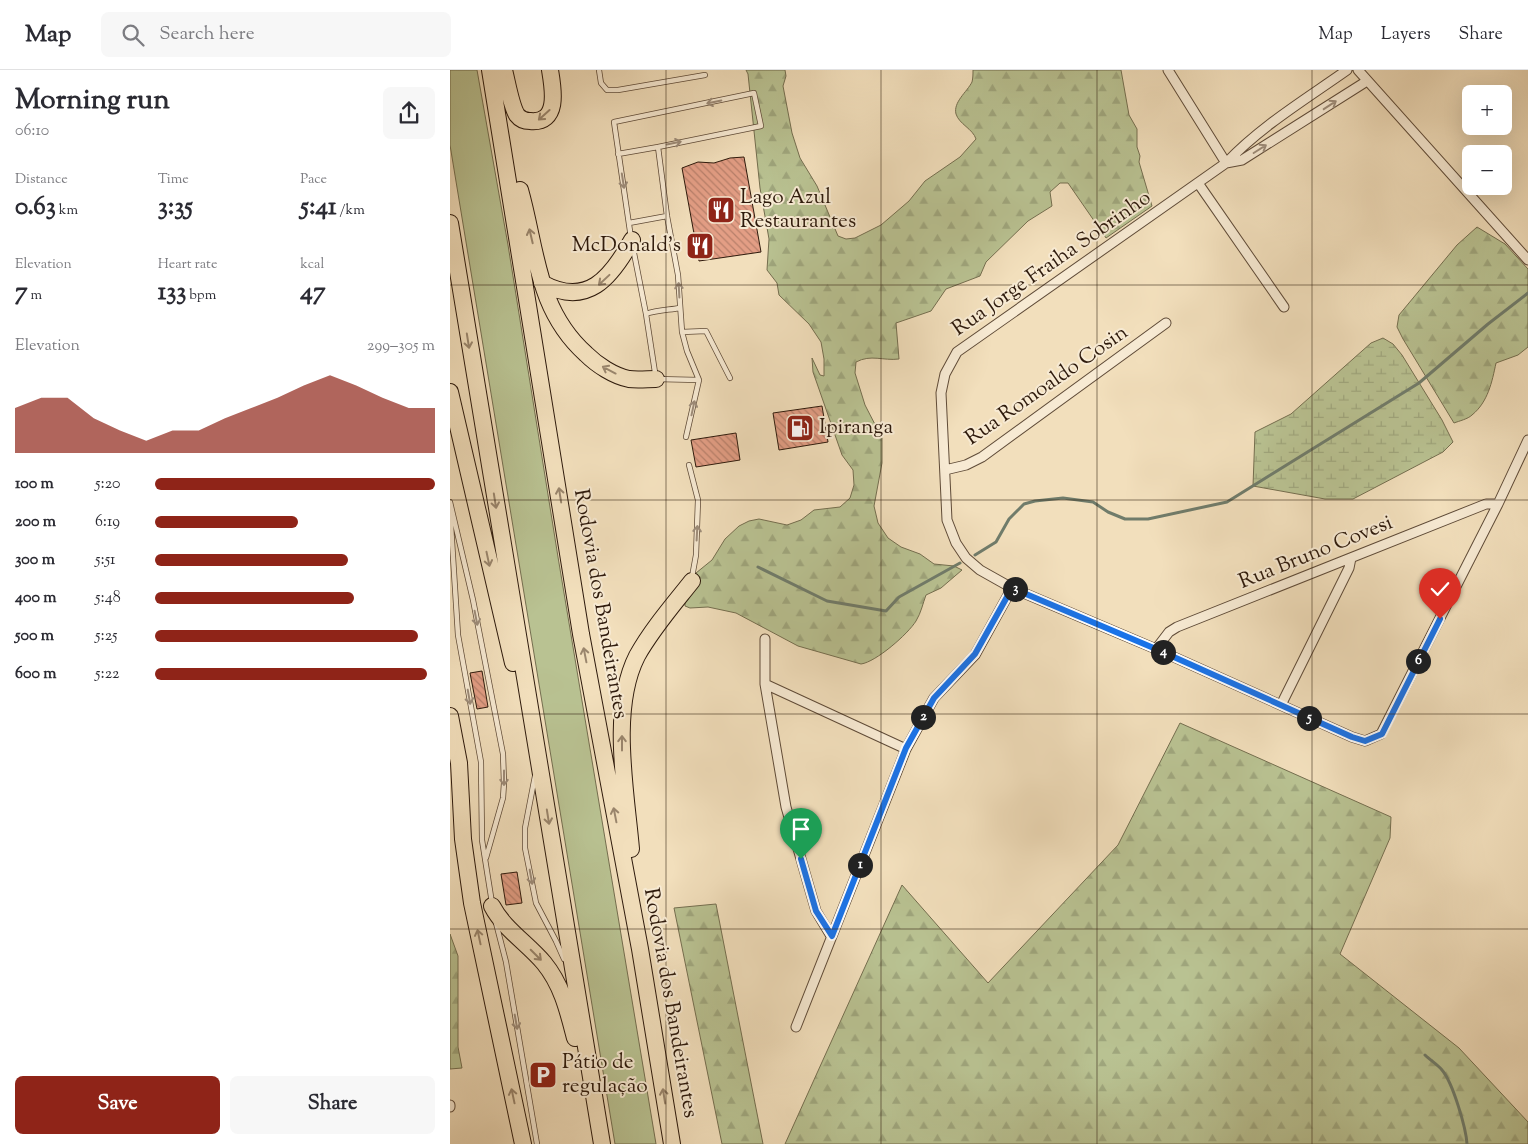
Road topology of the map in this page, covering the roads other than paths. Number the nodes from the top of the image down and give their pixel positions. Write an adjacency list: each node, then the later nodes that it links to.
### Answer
1 (490, 70): 11 (highway, Rodovia dos Bandeirantes)
2 (504, 70): 3 (highway, one-way to 2)
3 (550, 70)
4 (599, 70): 8 (lane)
5 (1168, 70): 13 (street)
6 (1347, 70): 13 (street)
7 (1358, 70): 9 (street)
8 (705, 75)
9 (1367, 81): 13 (street, one-way to 9); 19 (street)
10 (658, 147): 12 (lane); 12 (lane, one-way to 12); 15 (lane)
11 (503, 151): 20 (highway, one-way to 11); 50 (highway, Rodovia dos Bandeirantes, one-way to 11)
12 (618, 154): 17 (lane, one-way to 17)
13 (1226, 163): 14 (street, Rua Jorge Fraiha Sobrinho)
14 (1198, 183): 21 (street); 33 (street, Rua Jorge Fraiha Sobrinho)
15 (667, 216): 17 (lane); 22 (lane, one-way to 15)
16 (450, 223): 46 (highway, one-way to 46)
17 (629, 223): 18 (lane)
18 (632, 240): 20 (highway, one-way to 20); 23 (lane)
19 (1528, 260)
20 (542, 283): 27 (highway, one-way to 20)
21 (1284, 307)
22 (680, 308): 23 (lane); 25 (lane)
23 (646, 314): 27 (lane)
24 (1166, 323): 33 (street, Rua Romoaldo Cosin)
25 (682, 332): 26 (lane); 28 (lane)
26 (730, 378)
27 (656, 379): 28 (lane)
28 (700, 380): 30 (lane, one-way to 28)
29 (450, 392): 46 (highway, one-way to 46)
30 (686, 437)
31 (1528, 440): 35 (street, Rua Jorge Fraiha Sobrinho)
32 (689, 464): 38 (lane, one-way to 32)
33 (945, 470): 39 (street, Rua Jorge Fraiha Sobrinho)
34 (450, 502): 47 (lane, one-way to 47)
35 (1498, 504): 37 (street, Rua Bruno Covesi); 43 (street, Rua Jorge Fraiha Sobrinho)
36 (450, 510): 47 (lane, one-way to 47)
37 (1351, 558): 41 (street, Rua Bruno Covesi); 43 (street)
38 (692, 581): 50 (highway, one-way to 38)
39 (1012, 588): 41 (street, Rua Jorge Fraiha Sobrinho); 45 (street)
40 (765, 640): 42 (street)
41 (1156, 649): 43 (street, Rua Jorge Fraiha Sobrinho)
42 (765, 684): 45 (street); 49 (street)
43 (1281, 705)
44 (450, 716): 54 (highway, one-way to 44)
45 (906, 748): 49 (street)
46 (538, 760): 51 (highway, one-way to 51); 51 (lane, one-way to 51)
47 (485, 864): 48 (lane)
48 (492, 906): 53 (highway, one-way to 53); 55 (lane, one-way to 55)
49 (832, 936): 52 (street)
50 (640, 949): 56 (highway, Rodovia dos Bandeirantes, one-way to 50)
51 (582, 1021): 53 (highway)
52 (796, 1027)
53 (602, 1143)
54 (523, 1144)
55 (537, 1144)
56 (672, 1144)

